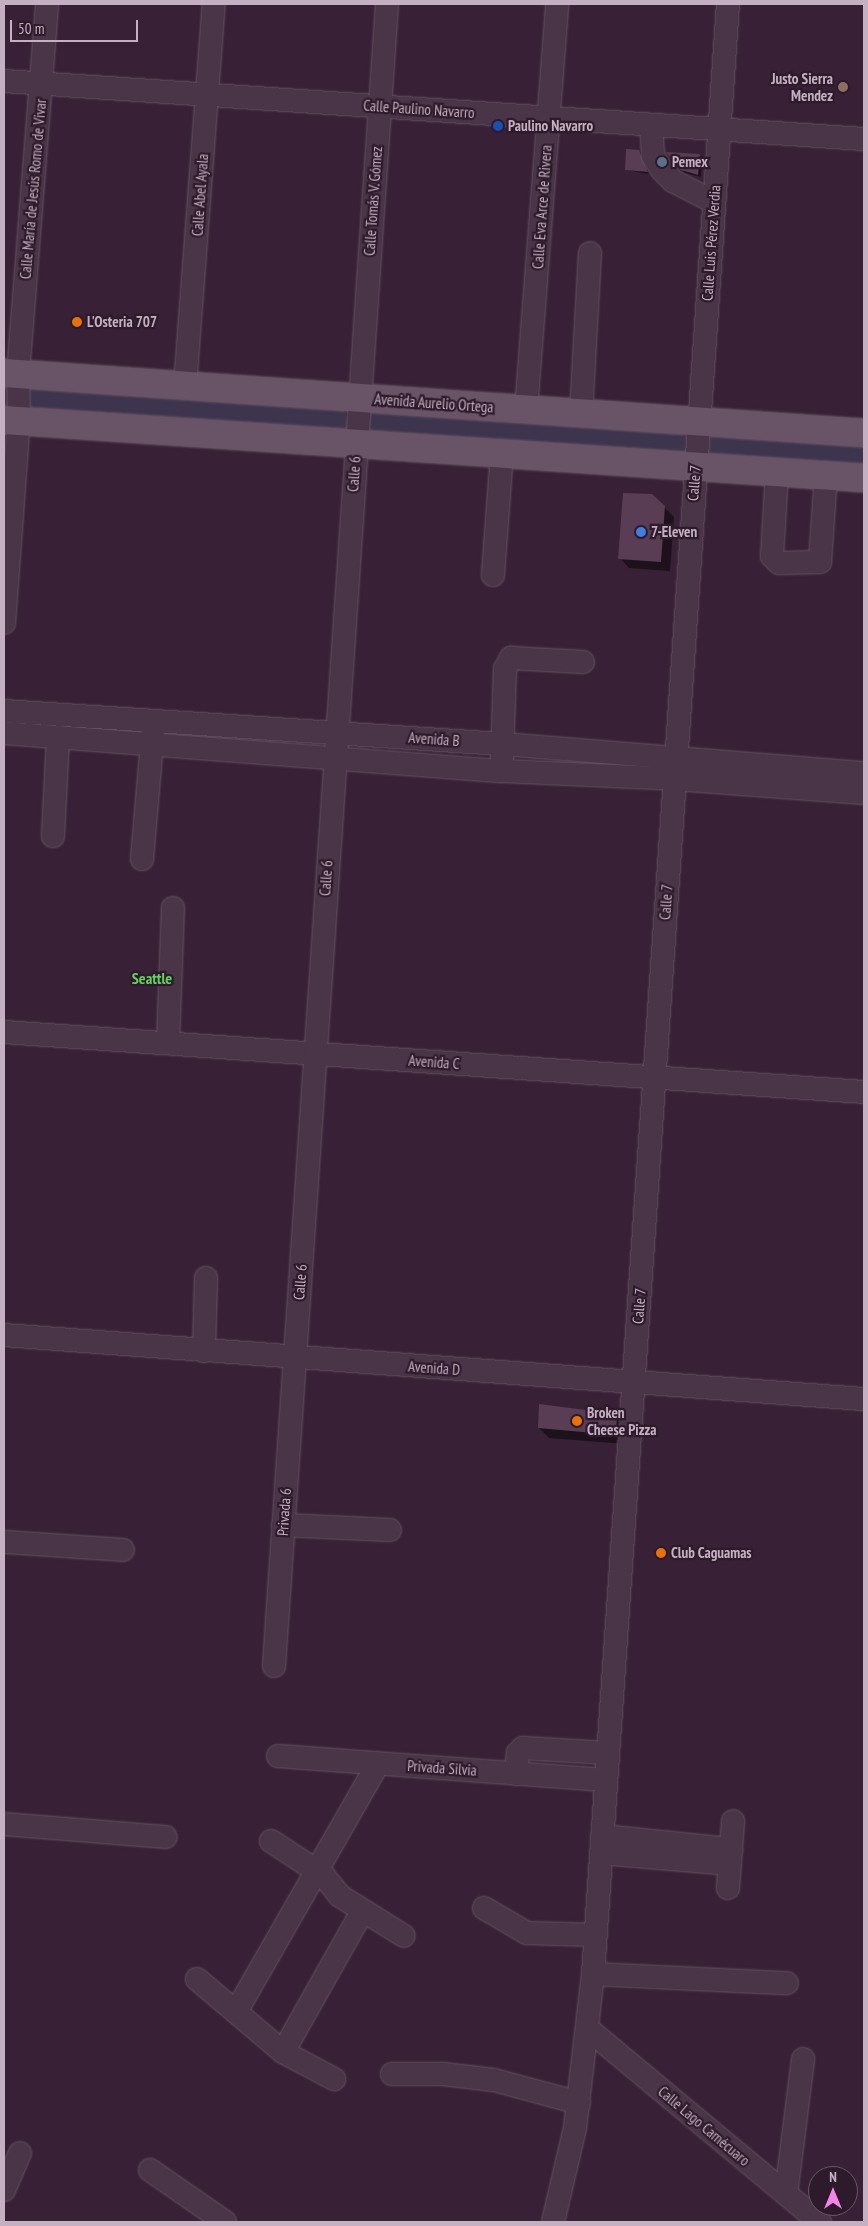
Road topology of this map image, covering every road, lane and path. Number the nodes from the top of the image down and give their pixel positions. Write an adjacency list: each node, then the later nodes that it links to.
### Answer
1 (47, 4): 7 (street, Calle María de Jesús Romo de Vivar)
2 (214, 4): 8 (street, Calle Abel Ayala)
3 (387, 4): 9 (street, Calle Tomás V. Gómez)
4 (557, 4): 10 (street, Calle Eva Arce de Rivera)
5 (728, 4): 12 (street, Calle Luis Pérez Verdia)
6 (4, 81): 7 (street, Calle Paulino Navarro)
7 (41, 84): 8 (street, Calle Paulino Navarro); 16 (street, Calle María de Jesús Romo de Vivar)
8 (208, 95): 9 (street, Calle Paulino Navarro); 17 (street, Calle Abel Ayala)
9 (380, 107): 10 (street, Calle Paulino Navarro); 18 (street, Calle Tomás V. Gómez)
10 (548, 118): 11 (street, Calle Paulino Navarro); 19 (street, Calle Eva Arce de Rivera)
11 (651, 125): 12 (street, Calle Paulino Navarro); 14 (street)
12 (719, 130): 13 (street, Calle Paulino Navarro); 14 (street, Calle Luis Pérez Verdia)
13 (864, 139)
14 (714, 202): 22 (street, Calle Luis Pérez Verdia)
15 (590, 253): 20 (street)
16 (11, 374): 17 (main road, Avenida Aurelio Ortega); 21 (street, Calle María de Jesús Romo de Vivar)
17 (185, 386): 18 (main road, Avenida Aurelio Ortega)
18 (359, 398): 19 (main road, Avenida Aurelio Ortega); 24 (street, Calle 6)
19 (526, 410): 20 (main road, Avenida Aurelio Ortega)
20 (581, 414): 22 (main road, Avenida Aurelio Ortega)
21 (11, 420): 24 (main road); 31 (street, Calle María de Jesús Romo de Vivar)
22 (698, 422): 23 (main road, Avenida Aurelio Ortega); 26 (street, Calle 7)
23 (864, 433)
24 (356, 443): 25 (main road); 36 (street, Calle 6)
25 (502, 453): 26 (main road); 30 (street)
26 (695, 467): 27 (main road); 41 (street, Calle 7)
27 (777, 472): 28 (main road); 28 (street)
28 (826, 475): 29 (main road)
29 (864, 478)
30 (493, 575)
31 (4, 622)
32 (583, 662): 39 (street)
33 (4, 711): 34 (street, Avenida B)
34 (154, 721): 36 (street, Avenida B); 38 (street)
35 (4, 733): 37 (street, Avenida B)
36 (336, 733): 39 (street, Avenida B); 40 (street, Calle 6)
37 (58, 737): 38 (street, Avenida B); 45 (street)
38 (152, 744): 40 (street, Avenida B); 46 (street)
39 (502, 744): 41 (street, Avenida B); 42 (street)
40 (334, 758): 42 (street, Avenida B); 50 (street, Calle 6)
41 (675, 768): 42 (street, Avenida B); 43 (street, Avenida B); 44 (street, Avenida B); 51 (street, Calle 7)
42 (502, 772)
43 (864, 773)
44 (864, 793)
45 (52, 836)
46 (142, 859)
47 (173, 908): 49 (street)
48 (4, 1032): 49 (street, Avenida C)
49 (168, 1043): 50 (street, Avenida C)
50 (315, 1053): 51 (street, Avenida C); 56 (street, Calle 6)
51 (654, 1078): 52 (street, Avenida C); 57 (street, Calle 7)
52 (864, 1092)
53 (206, 1278): 55 (street)
54 (4, 1335): 55 (street, Avenida D)
55 (204, 1351): 56 (street, Avenida D)
56 (295, 1358): 57 (street, Avenida D); 59 (street, Privada 6)
57 (634, 1382): 58 (street, Avenida D); 64 (street, Calle 7)
58 (864, 1399)
59 (284, 1525): 60 (street); 63 (street, Privada 6)
60 (390, 1530)
61 (4, 1542): 62 (street)
62 (123, 1550)
63 (274, 1666)
64 (607, 1753): 67 (street); 68 (street, Calle 7)
65 (278, 1756): 66 (street, Privada Silvia)
66 (386, 1764): 67 (street, Privada Silvia); 75 (street)
67 (516, 1774): 68 (street, Privada Silvia)
68 (605, 1780): 73 (street, Calle 7)
69 (733, 1821): 74 (street)
70 (4, 1824): 71 (street)
71 (165, 1837)
72 (271, 1841): 75 (street)
73 (601, 1844): 74 (street); 79 (street, Calle 7)
74 (730, 1856): 76 (street)
75 (316, 1877): 78 (street); 84 (street)
76 (728, 1888)
77 (484, 1908): 79 (street)
78 (362, 1912): 80 (street); 86 (street)
79 (595, 1935): 81 (street, Calle 7)
80 (404, 1936)
81 (593, 1974): 83 (street); 85 (street, Calle 7)
82 (198, 1980): 84 (street)
83 (787, 1983)
84 (237, 2010): 86 (street)
85 (588, 2029): 90 (street, Calle 7); 94 (street, Calle Lago Camécuaro)
86 (283, 2052): 89 (street)
87 (803, 2059): 94 (street)
88 (392, 2074): 90 (street)
89 (334, 2079)
90 (579, 2104): 96 (street, Calle 7)
91 (20, 2154): 93 (street)
92 (150, 2170): 95 (street)
93 (4, 2190)
94 (786, 2194): 97 (street, Calle Lago Camécuaro)
95 (225, 2222)
96 (554, 2222)
97 (820, 2222)

